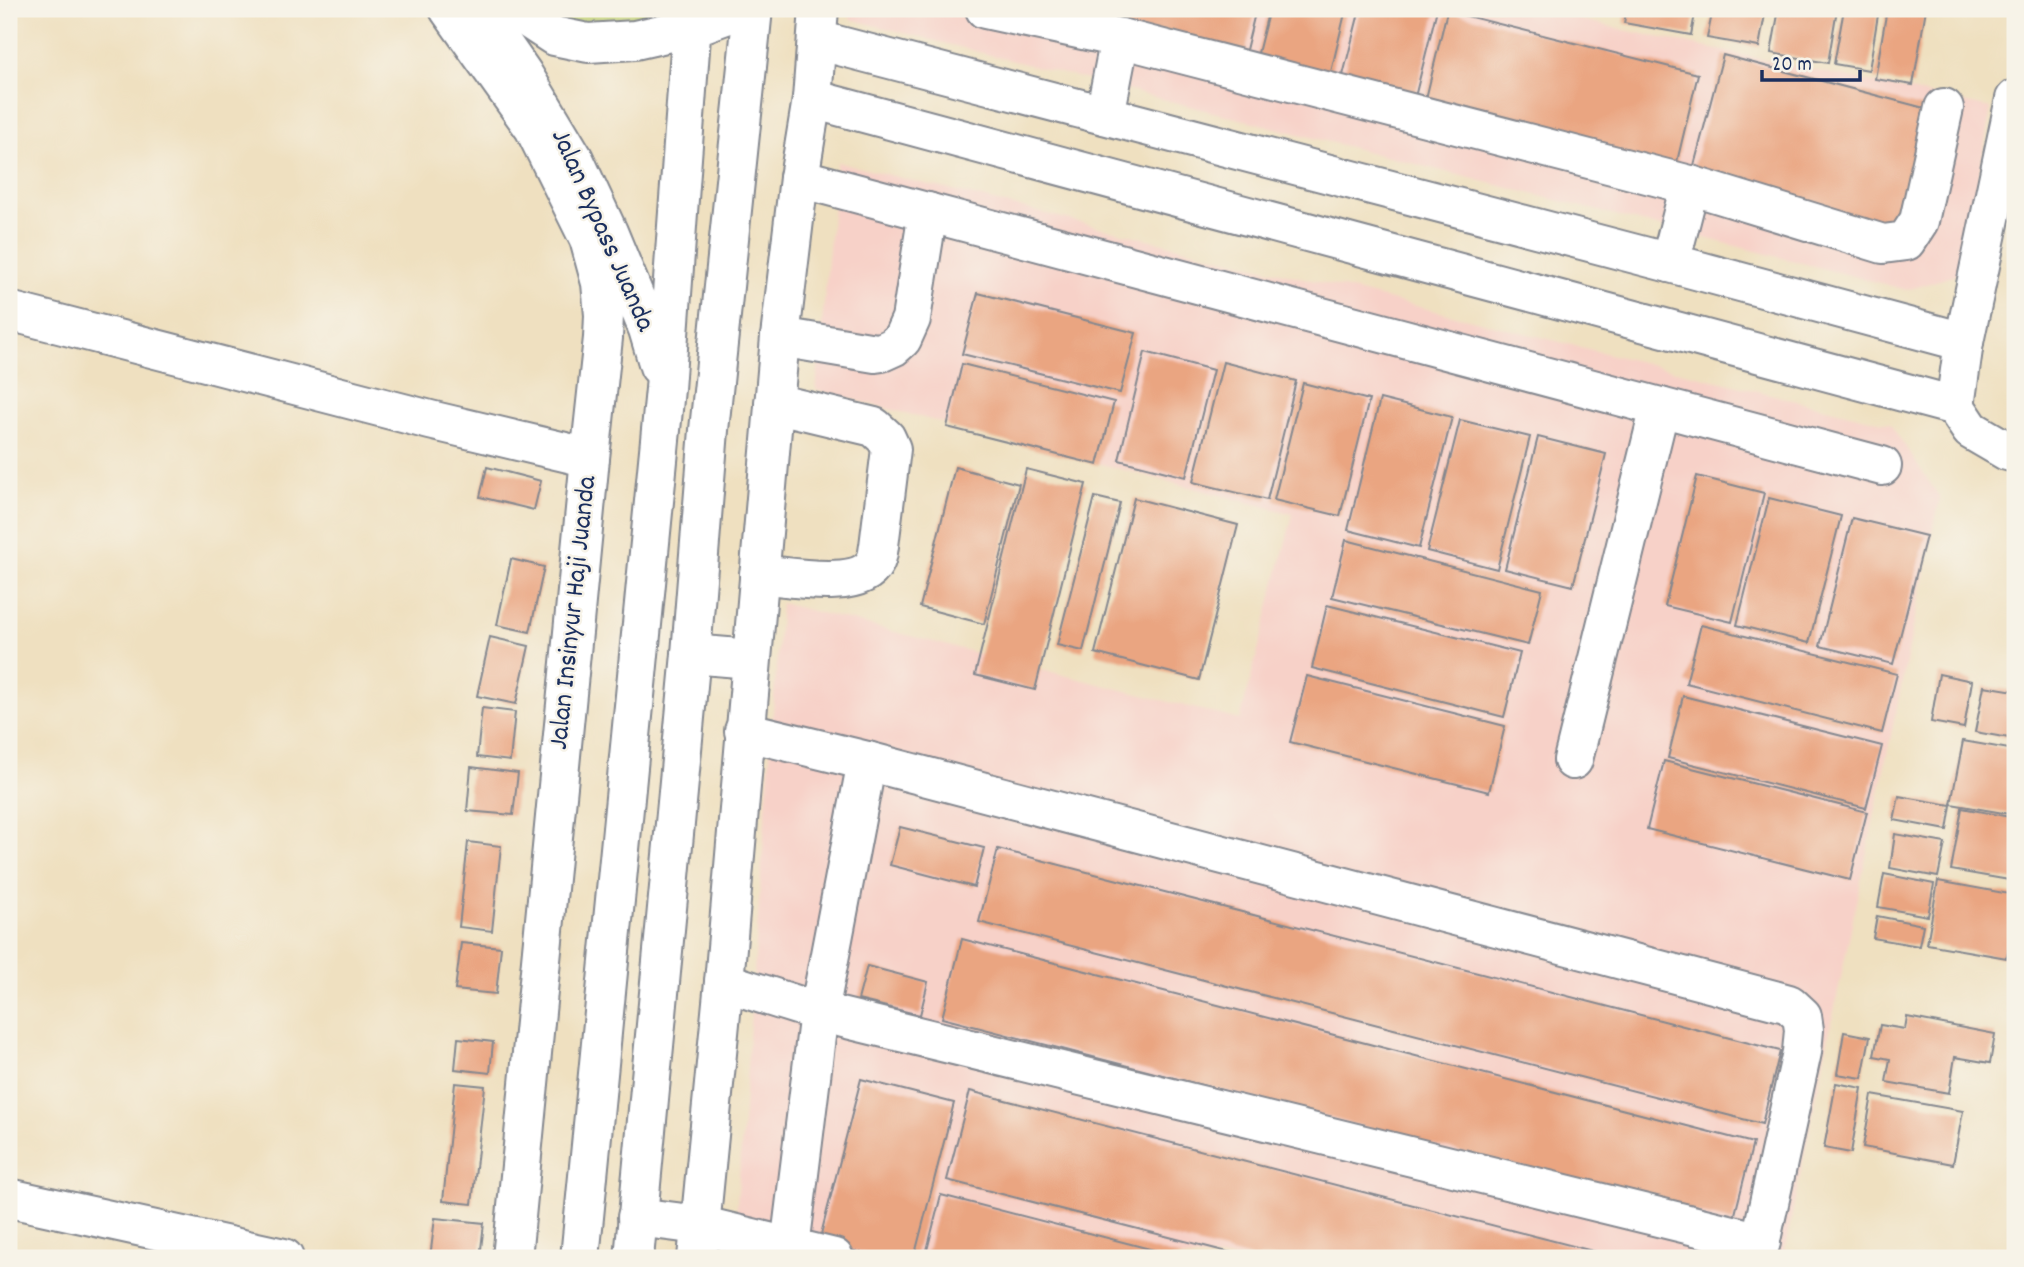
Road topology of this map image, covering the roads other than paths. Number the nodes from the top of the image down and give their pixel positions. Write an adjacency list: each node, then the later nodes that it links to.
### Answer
1 (449, 9): 26 (main road, Jalan Insinyur Haji Juanda)
2 (478, 9): 21 (main road, Jalan Bypass Juanda)
3 (513, 9): 7 (main road)
4 (742, 9): 7 (main road)
5 (753, 9): 29 (main road)
6 (985, 9): 9 (main road)
7 (692, 18): 21 (main road)
8 (818, 24): 10 (main road); 13 (main road)
9 (1120, 38): 13 (main road); 15 (main road)
10 (812, 99): 14 (main road); 23 (main road)
11 (2015, 99): 20 (main road)
12 (1944, 108): 15 (main road)
13 (1105, 115): 17 (main road)
14 (799, 178): 16 (main road); 19 (main road)
15 (1689, 186): 17 (main road)
16 (928, 212): 19 (main road); 24 (main road)
17 (1670, 263): 20 (main road)
18 (9, 312): 26 (main road)
19 (780, 337): 22 (main road)
20 (1964, 342): 23 (main road)
21 (665, 388): 43 (main road)
22 (774, 403): 28 (main road); 28 (main road)
23 (1955, 406): 25 (main road)
24 (1660, 407): 27 (main road); 32 (main road)
25 (2015, 453)
26 (590, 458): 42 (main road, Jalan Insinyur Haji Juanda)
27 (1882, 466)
28 (759, 574): 30 (main road)
29 (691, 654): 30 (main road); 37 (main road)
30 (751, 659): 31 (main road)
31 (744, 731): 33 (main road); 34 (main road)
32 (1573, 760)
33 (867, 761): 35 (main road); 40 (main road)
34 (724, 982): 35 (main road); 38 (main road)
35 (819, 1012): 39 (main road); 40 (main road)
36 (9, 1198): 41 (main road)
37 (637, 1217): 38 (main road); 44 (main road)
38 (698, 1242): 39 (main road)
39 (790, 1247): 45 (main road)
40 (1759, 1250)
41 (284, 1258)
42 (513, 1258)
43 (580, 1258)
44 (634, 1258)
45 (834, 1258)

